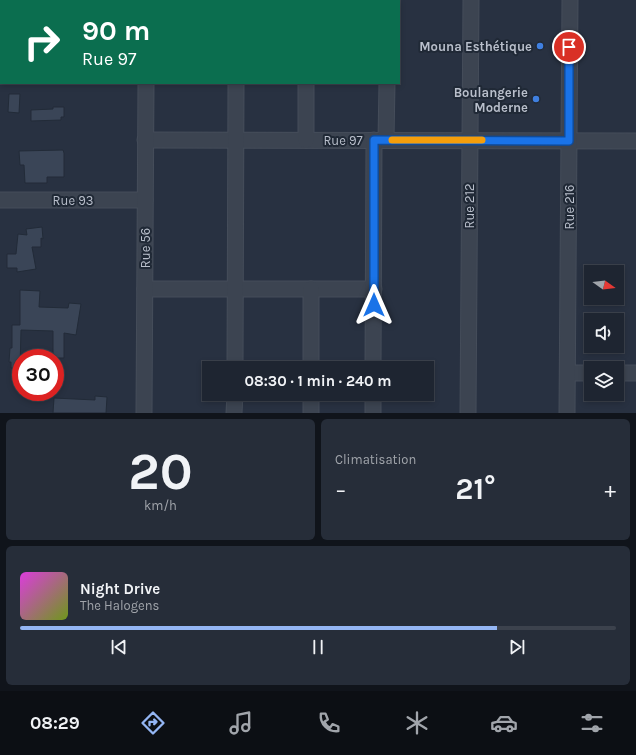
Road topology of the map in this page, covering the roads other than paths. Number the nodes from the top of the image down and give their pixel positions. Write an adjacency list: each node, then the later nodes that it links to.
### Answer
1 (471, 0): 11 (street, Rue 212)
2 (570, 0): 12 (street, Rue 216)
3 (146, 84): 7 (street, Rue 56)
4 (236, 84): 8 (street)
5 (306, 84): 9 (street)
6 (387, 84): 10 (street)
7 (145, 140): 8 (street, Rue 97); 15 (street, Rue 56)
8 (236, 140): 9 (street, Rue 97); 17 (street)
9 (306, 140): 10 (street, Rue 97)
10 (380, 140): 11 (street, Rue 97); 19 (street)
11 (470, 140): 12 (street, Rue 97); 34 (street, Rue 212)
12 (569, 141): 13 (street, Rue 97); 23 (street, Rue 216)
13 (636, 141)
14 (0, 200): 15 (street, Rue 93)
15 (145, 200): 16 (street, Rue 56)
16 (145, 289): 17 (street); 30 (street, Rue 56)
17 (235, 289): 18 (street); 20 (street)
18 (311, 289): 19 (street); 21 (street)
19 (374, 289): 22 (street)
20 (235, 361)
21 (311, 361)
22 (373, 361)
23 (568, 373): 24 (street); 35 (street, Rue 216)
24 (584, 373)
25 (624, 373): 26 (street)
26 (636, 373)
27 (235, 401): 31 (street)
28 (311, 401): 32 (street)
29 (373, 401): 33 (street)
30 (144, 413)
31 (234, 413)
32 (311, 413)
33 (373, 413)
34 (468, 413)
35 (567, 413)

